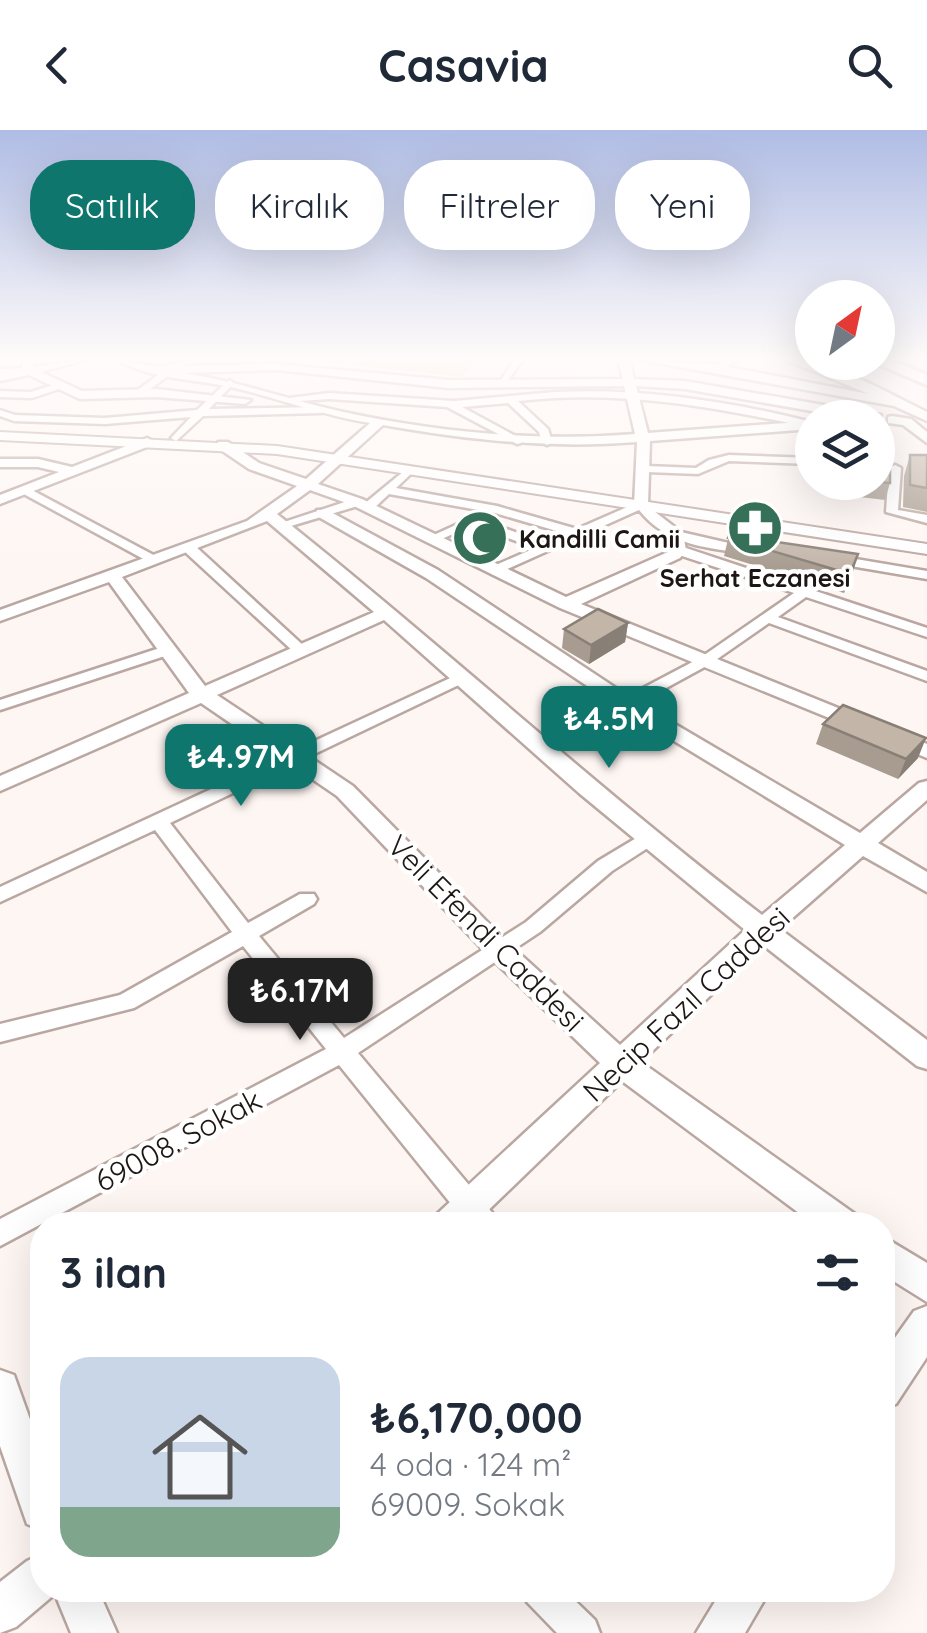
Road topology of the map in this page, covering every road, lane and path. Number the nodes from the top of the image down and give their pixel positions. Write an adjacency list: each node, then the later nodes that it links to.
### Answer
1 (184, 430): 9 (street)
2 (370, 430): 15 (street)
3 (443, 430): 11 (street)
4 (497, 430): 11 (street)
5 (543, 430): 13 (street)
6 (642, 430): 10 (street)
7 (738, 430): 10 (street)
8 (0, 434): 9 (main road); 12 (main road)
9 (176, 438): 15 (main road)
10 (644, 438): 13 (street); 19 (street)
11 (517, 441): 13 (street)
12 (147, 442): 14 (main road); 22 (street)
13 (547, 442)
14 (223, 445): 15 (main road); 23 (street)
15 (341, 457): 20 (main road); 23 (street); 28 (main road)
16 (795, 460): 19 (street)
17 (0, 464): 22 (street)
18 (895, 468): 21 (street)
19 (647, 469): 28 (street)
20 (409, 470): 25 (street); 28 (main road)
21 (911, 470)
22 (74, 471): 24 (street)
23 (308, 485): 29 (street); 33 (street)
24 (24, 490): 26 (street); 43 (street)
25 (386, 490): 29 (street); 30 (street)
26 (0, 500)
27 (893, 500): 32 (street)
28 (642, 502): 35 (street); 37 (street); 38 (main road)
29 (362, 504): 31 (street); 36 (street)
30 (497, 510): 34 (street); 35 (street)
31 (322, 513): 33 (street); 59 (street)
32 (927, 519)
33 (275, 520): 39 (street); 49 (street)
34 (473, 521): 36 (street); 40 (street)
35 (578, 533): 40 (street)
36 (431, 538): 44 (street)
37 (678, 543): 41 (street); 47 (street); 48 (street)
38 (927, 546)
39 (189, 548): 43 (street); 53 (street)
40 (547, 548): 44 (street)
41 (773, 552)
42 (811, 556): 46 (street)
43 (154, 559): 45 (street)
44 (494, 571): 48 (street)
45 (112, 575): 50 (street); 54 (street, Veli Efendi Caddesi)
46 (927, 575)
47 (804, 593): 51 (street); 52 (street)
48 (566, 604): 55 (street)
49 (388, 612): 53 (street); 57 (street)
50 (0, 616)
51 (770, 619): 55 (street); 56 (street)
52 (927, 632)
53 (300, 650): 58 (street)
54 (166, 651): 58 (street, Veli Efendi Caddesi); 60 (street)
55 (705, 662): 59 (street); 62 (street)
56 (927, 676)
57 (461, 678): 61 (street); 63 (street)
58 (200, 693): 63 (street, Veli Efendi Caddesi); 64 (street)
59 (626, 704): 61 (street); 68 (street)
60 (0, 705)
61 (541, 749): 67 (street)
62 (927, 752)
63 (297, 755): 66 (street); 74 (street, Veli Efendi Caddesi)
64 (0, 784)
65 (927, 788): 68 (street, Necip Fazıl Caddesi)
66 (159, 822): 70 (street); 73 (street)
67 (650, 838): 72 (street); 74 (street, 69008. Sokak)
68 (860, 846): 69 (street); 72 (street, Necip Fazıl Caddesi)
69 (927, 883)
70 (0, 895)
71 (307, 899): 73 (street)
72 (762, 930): 77 (street); 78 (street, Necip Fazıl Caddesi)
73 (246, 935): 75 (street); 76 (street)
74 (498, 950): 76 (street, 69008. Sokak); 78 (street, Veli Efendi Caddesi)
75 (0, 1033)
76 (341, 1052): 79 (street, 69008. Sokak); 80 (street)
77 (927, 1057)
78 (622, 1064): 81 (street, Necip Fazıl Caddesi); 82 (street, Veli Efendi Caddesi)
79 (40, 1212)
80 (461, 1212)
81 (475, 1212)
82 (825, 1212)
83 (30, 1217): 84 (street, 69008. Sokak)
84 (0, 1232)
85 (895, 1262): 86 (street)
86 (927, 1284)
87 (927, 1324): 88 (street)
88 (895, 1371)
89 (0, 1390): 90 (street)
90 (30, 1475)
91 (30, 1586): 95 (street)
92 (80, 1602): 96 (street)
93 (551, 1602): 97 (street)
94 (740, 1602): 98 (street)
95 (0, 1611)
96 (94, 1633)
97 (582, 1633)
98 (719, 1633)

